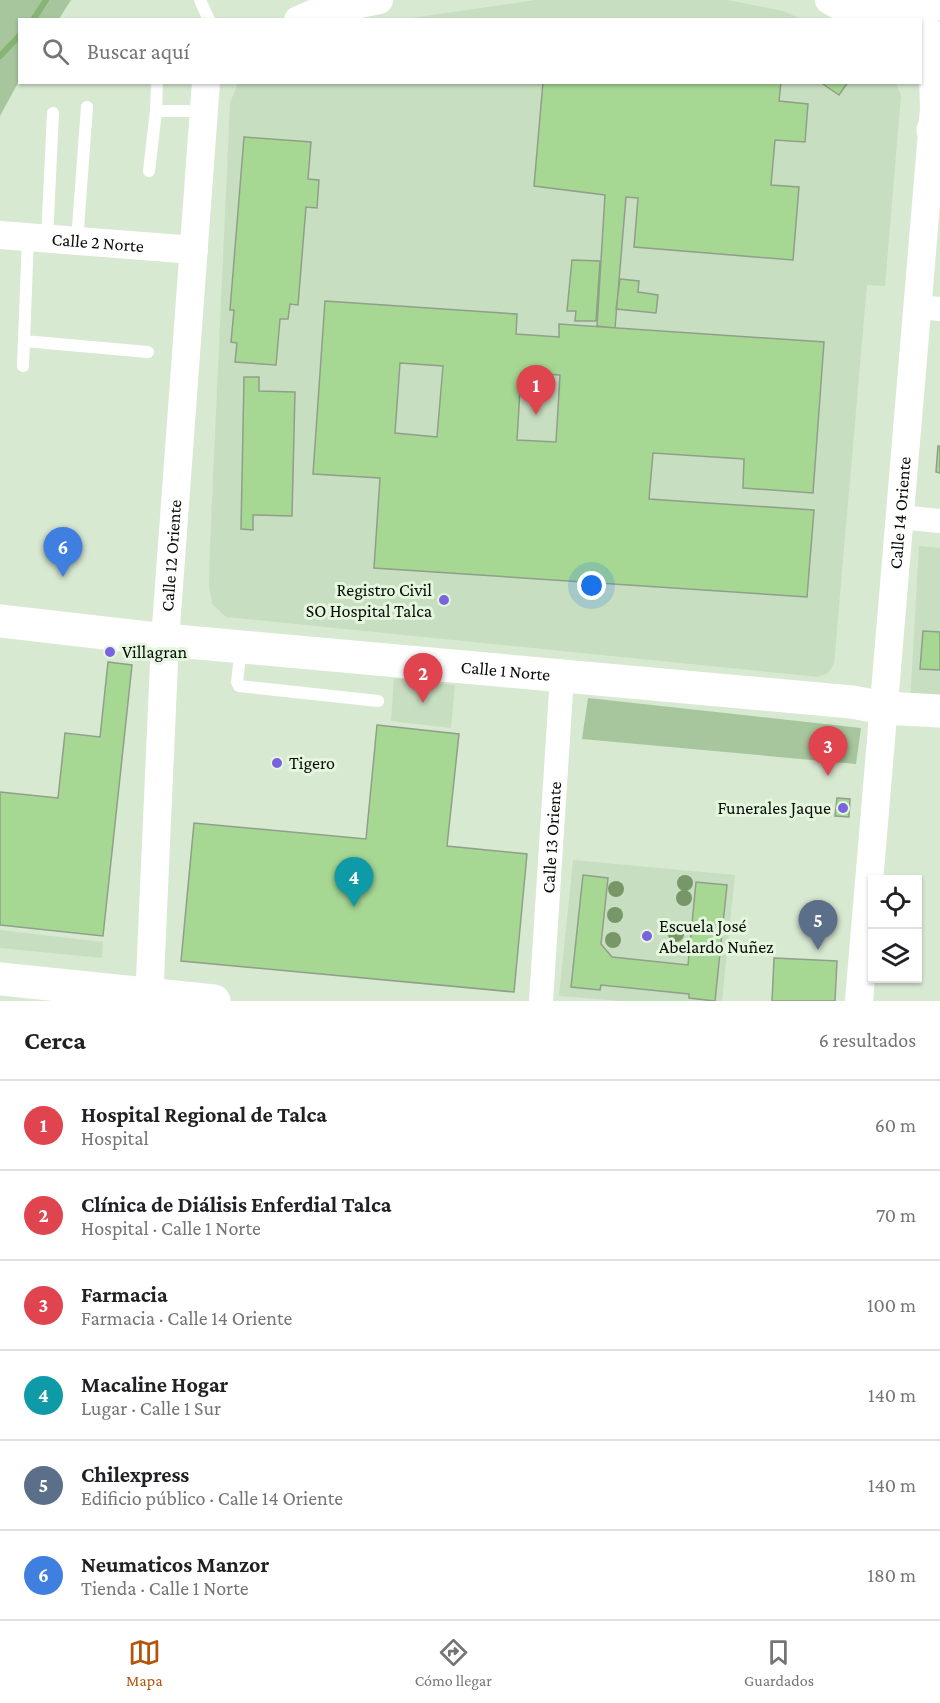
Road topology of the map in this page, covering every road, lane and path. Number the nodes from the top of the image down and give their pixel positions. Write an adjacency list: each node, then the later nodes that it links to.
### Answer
1 (200, 0): 8 (lane)
2 (379, 0): 9 (street)
3 (829, 0): 10 (street)
4 (869, 0): 11 (main road)
5 (908, 0): 12 (street, Calle 14 Oriente)
6 (934, 0): 7 (main road)
7 (940, 4)
8 (208, 18)
9 (303, 18)
10 (860, 18)
11 (902, 18)
12 (916, 18)
13 (922, 31): 21 (street, Calle 14 Oriente)
14 (922, 78): 21 (street)
15 (157, 84): 18 (lane)
16 (206, 84): 19 (street)
17 (87, 107): 24 (lane)
18 (156, 111): 19 (lane); 22 (lane)
19 (204, 111): 25 (street, Calle 12 Oriente)
20 (53, 113): 23 (lane)
21 (936, 118): 26 (street, Calle 14 Oriente)
22 (149, 171)
23 (25, 237): 24 (street, Calle 2 Norte); 27 (lane)
24 (77, 241): 25 (street, Calle 2 Norte)
25 (194, 250): 33 (street, Calle 12 Oriente)
26 (929, 308): 30 (street, Calle 14 Oriente)
27 (24, 341): 28 (lane); 29 (lane)
28 (148, 352)
29 (24, 366)
30 (900, 517): 31 (street); 37 (street, Calle 14 Oriente)
31 (940, 521)
32 (0, 621): 33 (main road, Calle 1 Norte)
33 (165, 640): 34 (main road, Calle 1 Norte); 40 (street, Calle 12 Oriente)
34 (241, 647): 35 (main road, Calle 1 Norte); 36 (lane)
35 (562, 676): 37 (main road, Calle 1 Norte); 42 (street, Calle 13 Oriente)
36 (378, 701)
37 (884, 708): 38 (main road, Calle 1 Norte); 43 (street, Calle 14 Oriente)
38 (940, 711)
39 (0, 980): 40 (main road)
40 (149, 998): 41 (main road)
41 (214, 1001)
42 (541, 1001)
43 (859, 1001)

